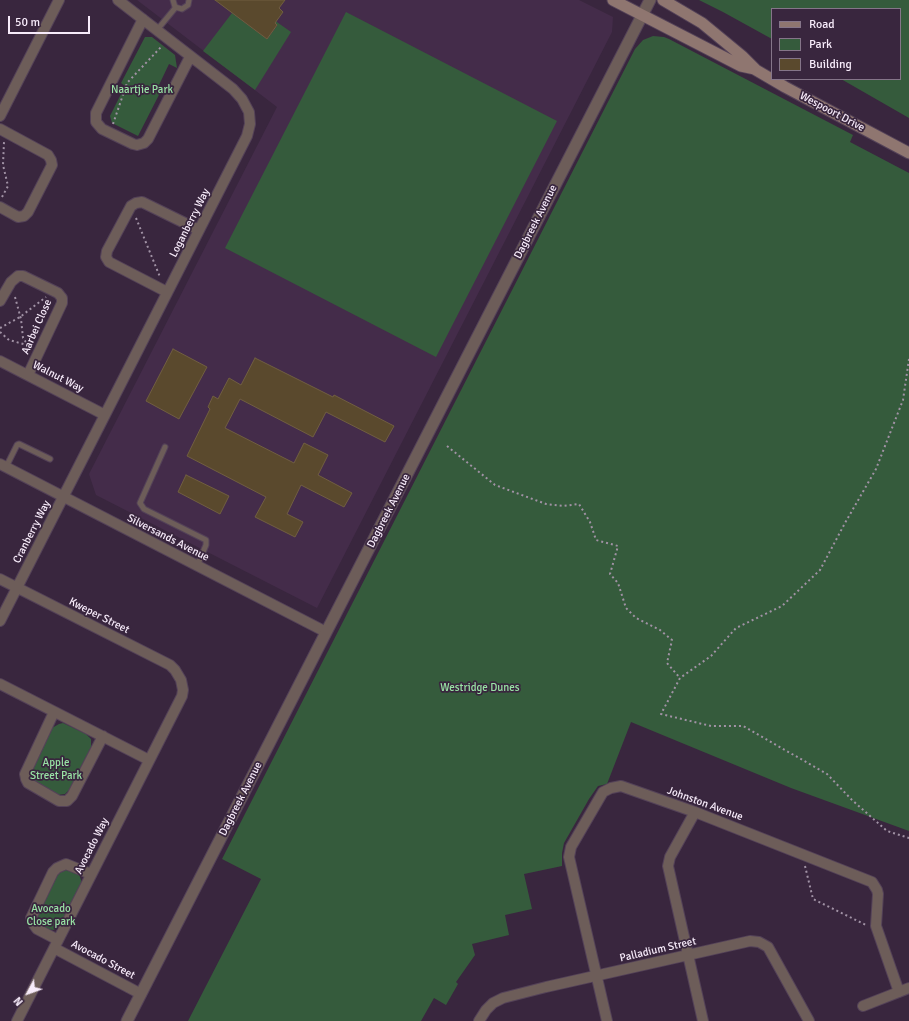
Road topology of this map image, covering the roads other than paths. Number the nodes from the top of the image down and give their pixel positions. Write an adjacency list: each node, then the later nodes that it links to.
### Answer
1 (59, 0): 16 (street)
2 (118, 0): 10 (street, Loganberry Way)
3 (173, 0): 8 (lane)
4 (189, 0): 8 (lane)
5 (613, 0): 9 (main road, Wespoort Drive)
6 (650, 0): 9 (street, Dagbreek Avenue)
7 (663, 0): 13 (main road, Wespoort Drive)
8 (176, 7): 11 (lane)
9 (642, 15): 13 (main road, Wespoort Drive); 34 (street, Dagbreek Avenue)
10 (143, 19): 11 (street, Loganberry Way); 12 (street)
11 (157, 30): 12 (street, Loganberry Way)
12 (190, 57): 20 (street, Loganberry Way)
13 (756, 70): 14 (main road, Wespoort Drive)
14 (771, 79)
15 (773, 80): 18 (main road, Wespoort Drive)
16 (0, 116)
17 (3, 131): 19 (street)
18 (909, 153)
19 (0, 207)
20 (199, 230): 21 (street, Loganberry Way); 21 (street)
21 (167, 292): 25 (street, Loganberry Way)
22 (0, 301): 24 (street, Aarbei Close)
23 (0, 361): 24 (street, Walnut Way)
24 (28, 375): 25 (street, Walnut Way)
25 (105, 415): 29 (street, Loganberry Way)
26 (165, 447): 30 (lane)
27 (50, 459): 28 (lane)
28 (3, 466): 29 (street, Silversands Avenue)
29 (64, 497): 30 (street, Silversands Avenue); 32 (street, Cranberry Way)
30 (197, 566): 34 (street, Silversands Avenue)
31 (0, 579): 32 (street, Kweper Street)
32 (17, 588): 33 (street, Cranberry Way); 35 (street, Kweper Street)
33 (0, 621)
34 (326, 632): 47 (street, Dagbreek Avenue)
35 (181, 680): 39 (street, Avocado Way)
36 (0, 684): 37 (street)
37 (54, 712): 38 (street); 38 (street)
38 (103, 736): 39 (street)
39 (149, 760): 41 (street, Avocado Way)
40 (695, 812): 43 (street); 44 (street, Johnston Avenue); 46 (street, Johnston Avenue)
41 (91, 874): 42 (street, Avocado Way); 42 (street, Avocado Street)
42 (56, 944): 47 (street, Avocado Street); 49 (street, Avocado Way)
43 (688, 955): 44 (street, Palladium Street); 53 (street); 54 (street, Palladium Street)
44 (596, 976): 51 (street, Palladium Street); 52 (street, Johnston Avenue)
45 (909, 988): 46 (street)
46 (899, 992): 48 (street)
47 (141, 994): 50 (street, Dagbreek Avenue)
48 (863, 1006)
49 (17, 1021)
50 (127, 1021)
51 (479, 1021)
52 (606, 1021)
53 (704, 1021)
54 (809, 1021)

